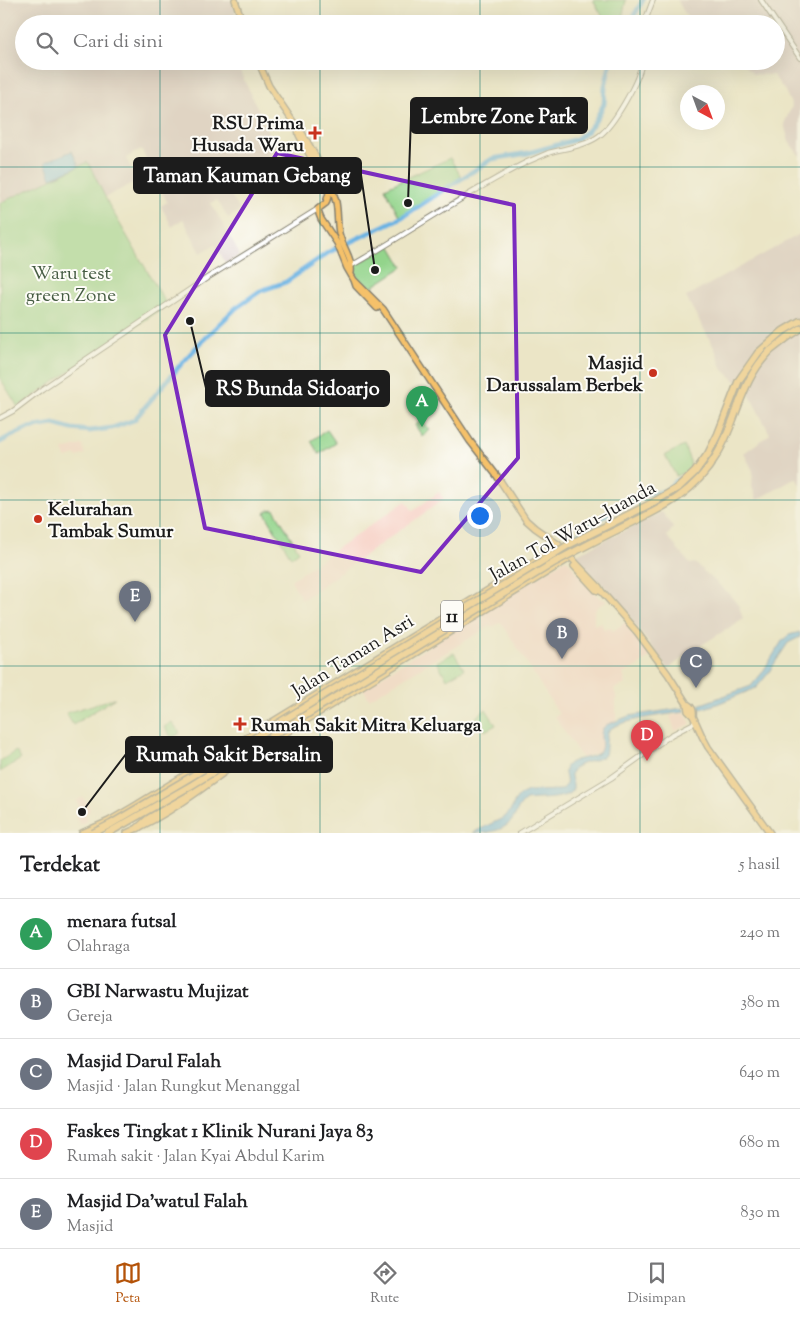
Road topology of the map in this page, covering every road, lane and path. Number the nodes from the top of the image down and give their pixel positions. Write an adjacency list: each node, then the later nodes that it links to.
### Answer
1 (235, 0): 4 (main road)
2 (653, 0): 5 (street)
3 (762, 0): 6 (street)
4 (240, 15)
5 (647, 15)
6 (772, 15)
7 (785, 35): 8 (street)
8 (800, 58)
9 (262, 70): 11 (main road)
10 (640, 70): 18 (street)
11 (298, 132): 12 (main road); 13 (main road)
12 (326, 203): 13 (main road); 14 (main road)
13 (336, 206): 15 (main road)
14 (317, 212): 16 (main road); 21 (street)
15 (339, 233): 16 (main road); 17 (main road)
16 (333, 236): 17 (main road)
17 (340, 242): 18 (main road)
18 (350, 269): 22 (main road)
19 (800, 321): 30 (highway, Jalan Tol Waru–Juanda / 11, bridge)
20 (800, 329): 30 (highway, Jalan Tol Waru–Juanda / 11, bridge)
21 (0, 418)
22 (560, 546): 23 (main road); 25 (main road, Jalan Taman Asri)
23 (565, 552): 24 (main road); 29 (main road)
24 (567, 560): 27 (main road); 29 (main road)
25 (534, 561): 26 (main road, Jalan Taman Asri); 27 (main road)
26 (525, 566): 28 (main road); 33 (main road, Jalan Taman Asri)
27 (541, 575): 28 (main road)
28 (534, 580): 34 (main road)
29 (602, 592): 31 (main road)
30 (398, 654): 32 (highway, Jalan Tol Waru–Juanda / 11, bridge); 35 (highway, Jalan Tol Waru–Juanda / 11, bridge)
31 (691, 712): 39 (street); 40 (main road)
32 (230, 762): 34 (highway, bridge); 37 (highway, Jalan Tol Waru–Juanda / 11, bridge)
33 (104, 823): 35 (main road, Jalan Taman Asri); 37 (main road)
34 (138, 828): 38 (main road)
35 (94, 831): 36 (main road, Jalan Taman Asri)
36 (82, 833)
37 (108, 833)
38 (127, 833)
39 (520, 833)
40 (770, 833)

